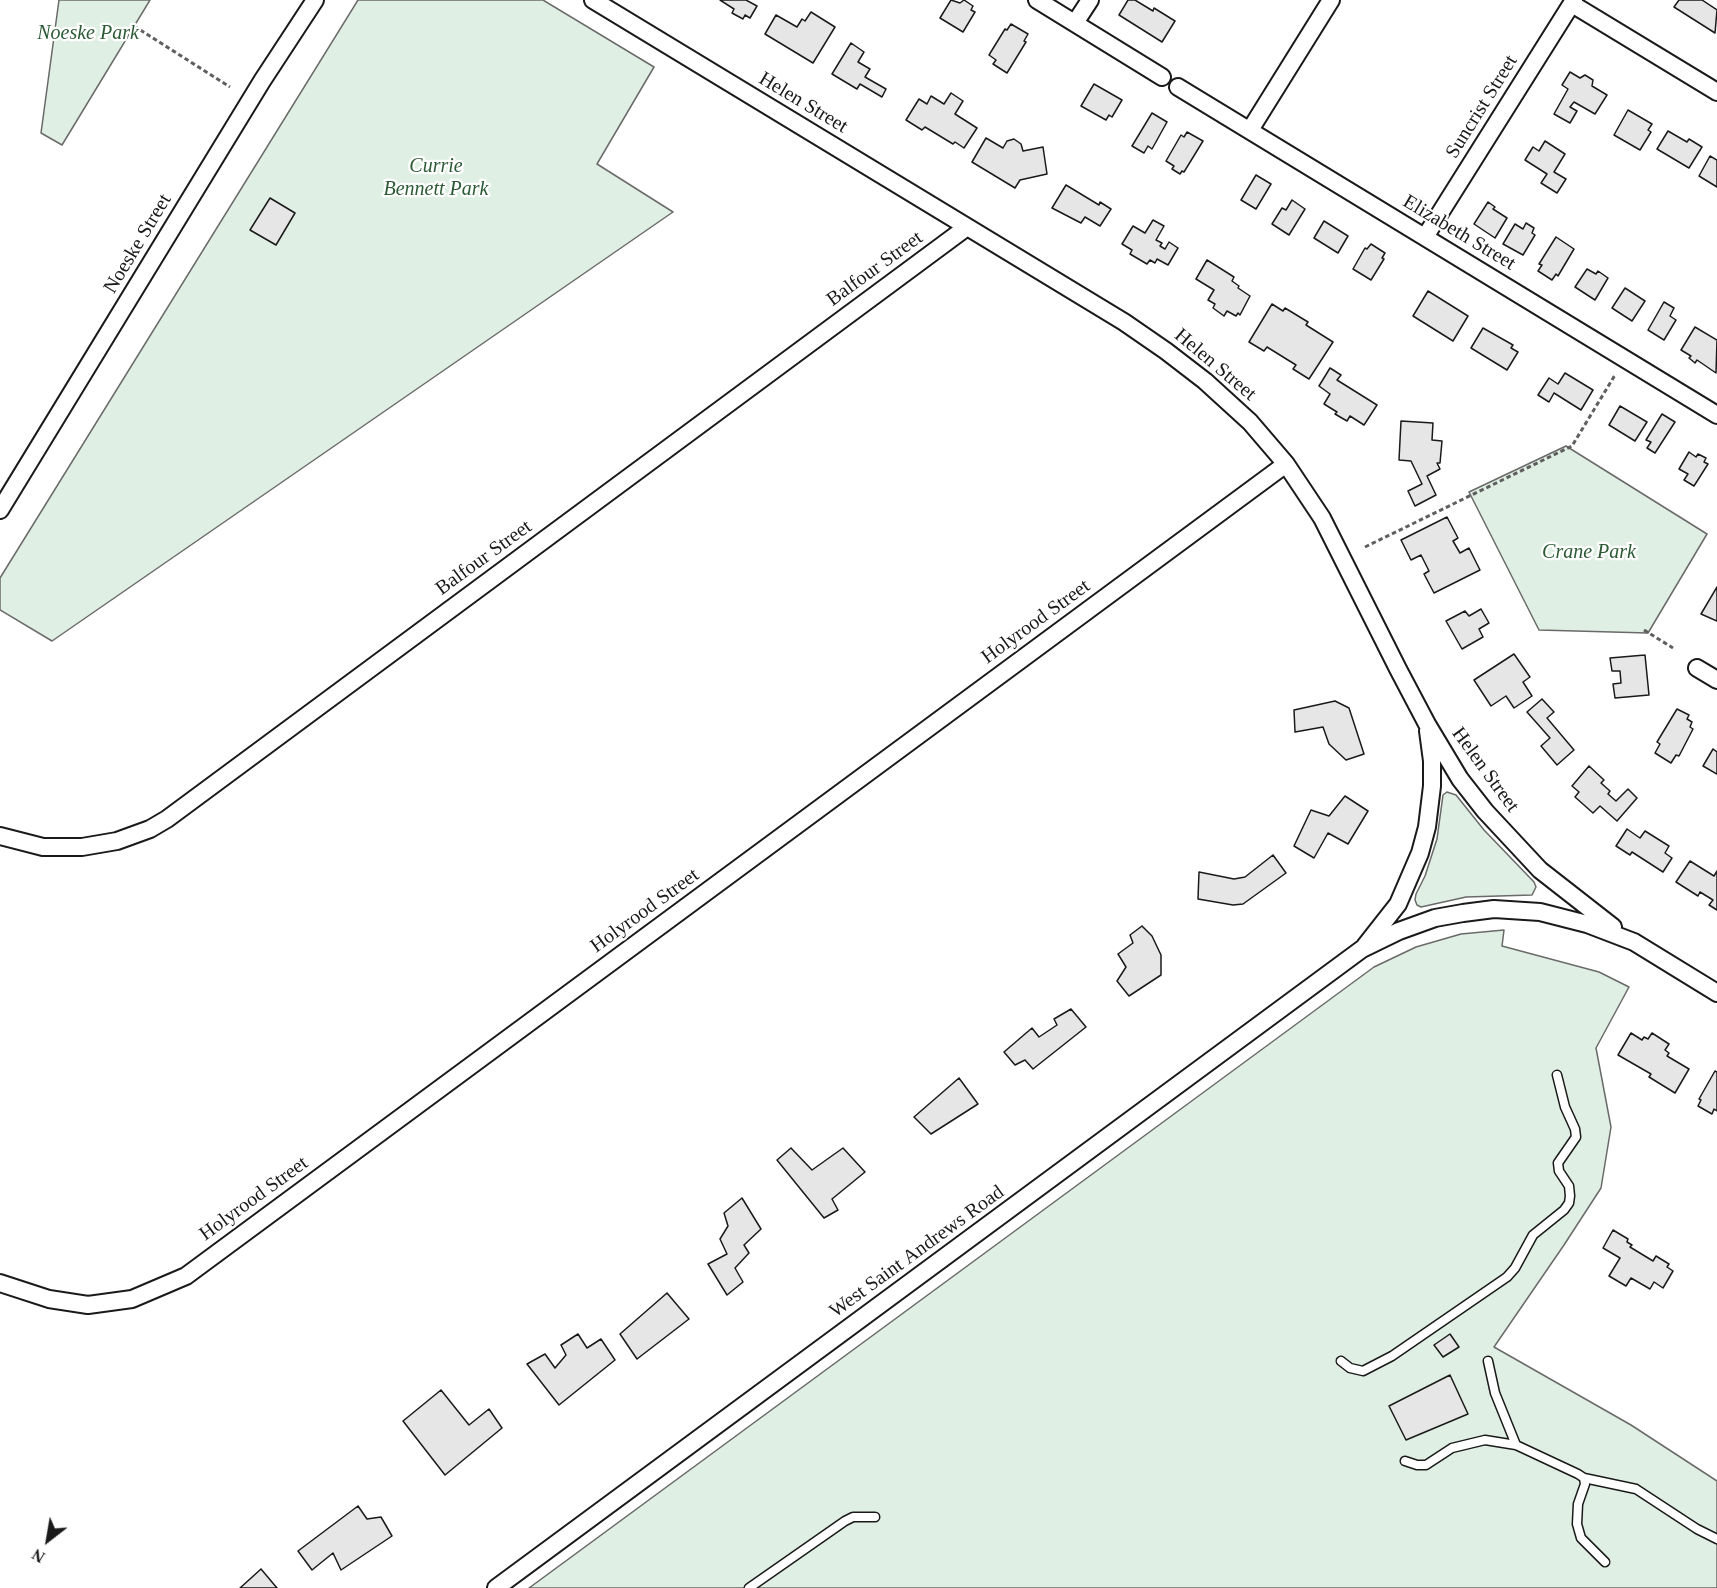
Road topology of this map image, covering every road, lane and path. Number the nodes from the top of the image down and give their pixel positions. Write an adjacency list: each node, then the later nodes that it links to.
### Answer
1 (315, 0): 19 (street, Noeske Street)
2 (593, 0): 14 (street, Helen Street)
3 (1037, 0): 7 (street)
4 (1090, 0): 7 (street)
5 (1332, 0): 13 (street)
6 (1573, 2): 12 (street); 15 (street, Suncrist Street)
7 (1075, 24): 9 (street)
8 (134, 26): 10 (path)
9 (1162, 77)
10 (230, 87)
11 (1178, 87): 13 (street, Elizabeth Street)
12 (1717, 92)
13 (1250, 130): 15 (street, Elizabeth Street)
14 (967, 227): 18 (street, Helen Street); 26 (street, Balfour Street)
15 (1425, 237): 17 (street, Elizabeth Street)
16 (1615, 375): 20 (path)
17 (1717, 415)
18 (1286, 464): 25 (street, Helen Street); 31 (street, Holyrood Street)
19 (0, 510)
20 (1365, 547)
21 (1644, 630): 22 (path)
22 (1673, 648)
23 (1697, 668): 24 (street)
24 (1717, 680)
25 (1427, 724): 27 (street, Helen Street); 28 (street, West Saint Andrews Road)
26 (0, 836)
27 (1634, 942): 28 (street, West Saint Andrews Road); 29 (street, West Saint Andrews Road)
28 (1362, 949): 40 (street, West Saint Andrews Road)
29 (1717, 993)
30 (1557, 1075): 32 (lane)
31 (0, 1283)
32 (1341, 1361)
33 (1488, 1361): 34 (lane)
34 (1516, 1445): 35 (lane); 36 (lane)
35 (1405, 1461)
36 (1584, 1478): 38 (lane); 39 (lane)
37 (874, 1517): 41 (lane)
38 (1717, 1539)
39 (1605, 1562)
40 (496, 1588)
41 (749, 1588)

